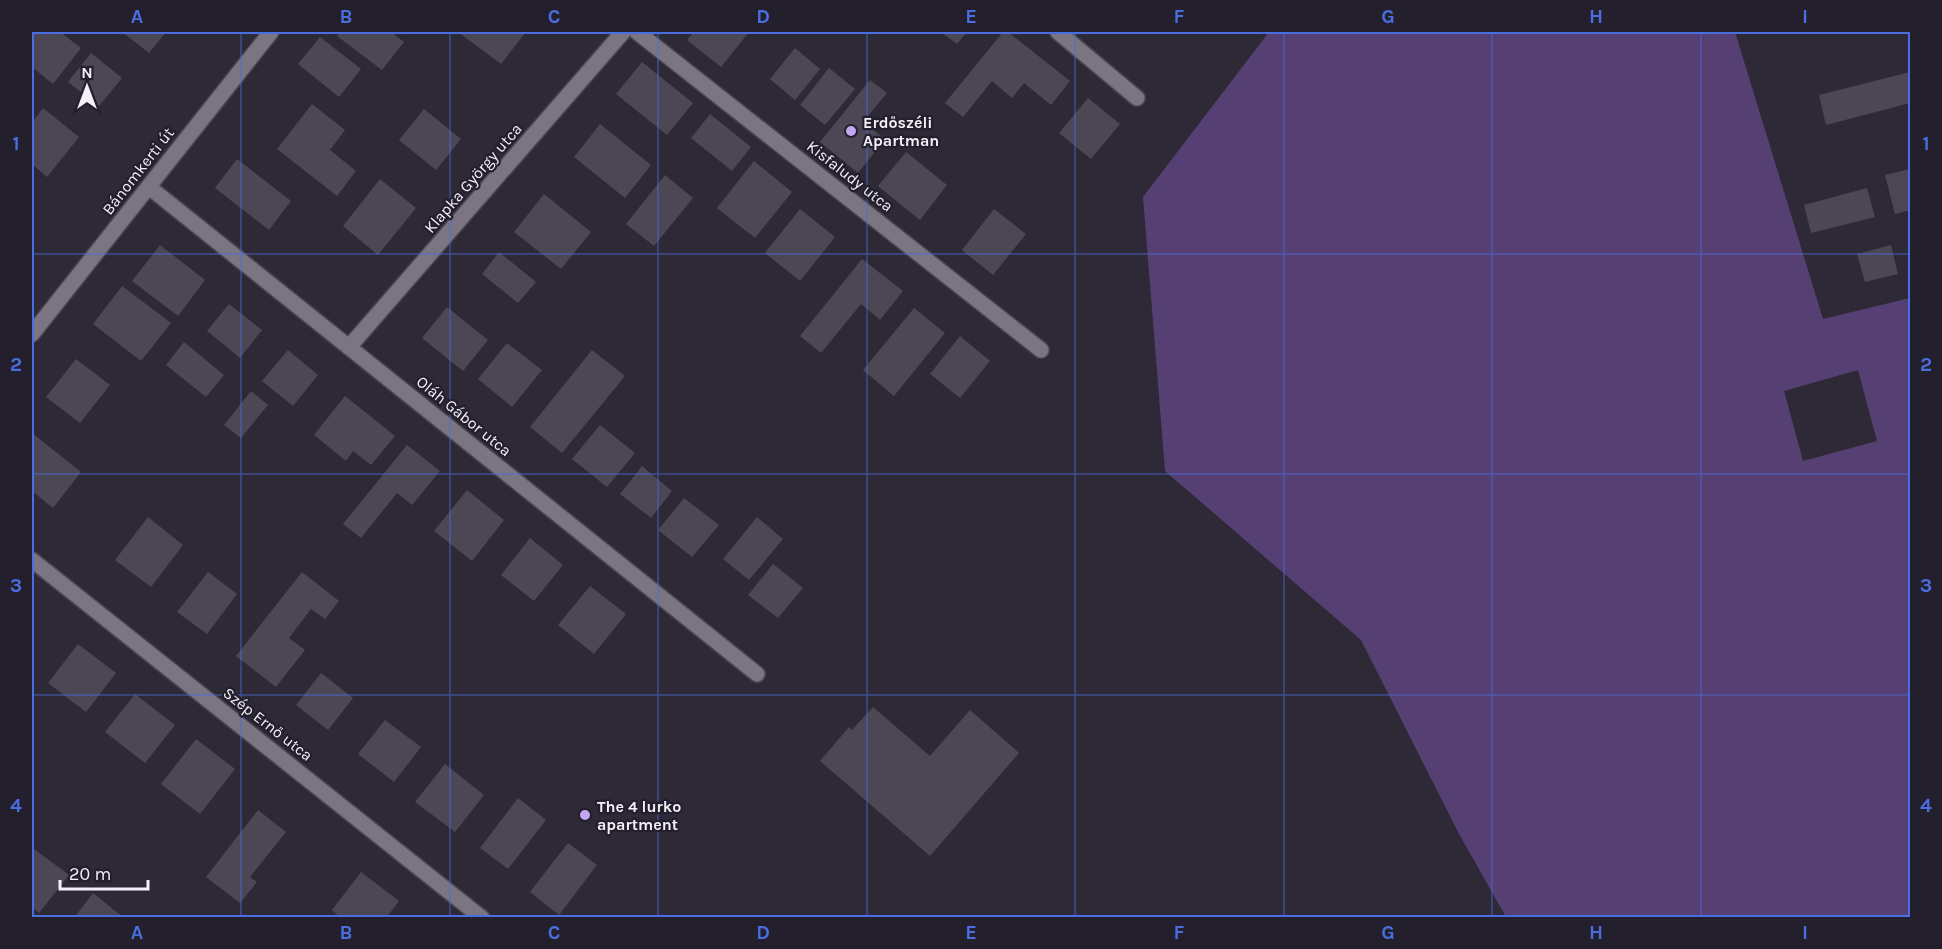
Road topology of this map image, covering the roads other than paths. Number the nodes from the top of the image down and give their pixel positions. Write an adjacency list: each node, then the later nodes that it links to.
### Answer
1 (271, 32): 6 (street, Bánomkerti út)
2 (623, 32): 8 (street, Klapka György utca)
3 (637, 32): 9 (street, Kisfaludy utca)
4 (1058, 32): 5 (street)
5 (1137, 98)
6 (149, 187): 7 (street, Bánomkerti út); 8 (street, Oláh Gábor utca)
7 (32, 333)
8 (349, 347): 11 (street, Oláh Gábor utca)
9 (1041, 350)
10 (32, 560): 12 (street, Szép Ernő utca)
11 (757, 674)
12 (482, 918)

